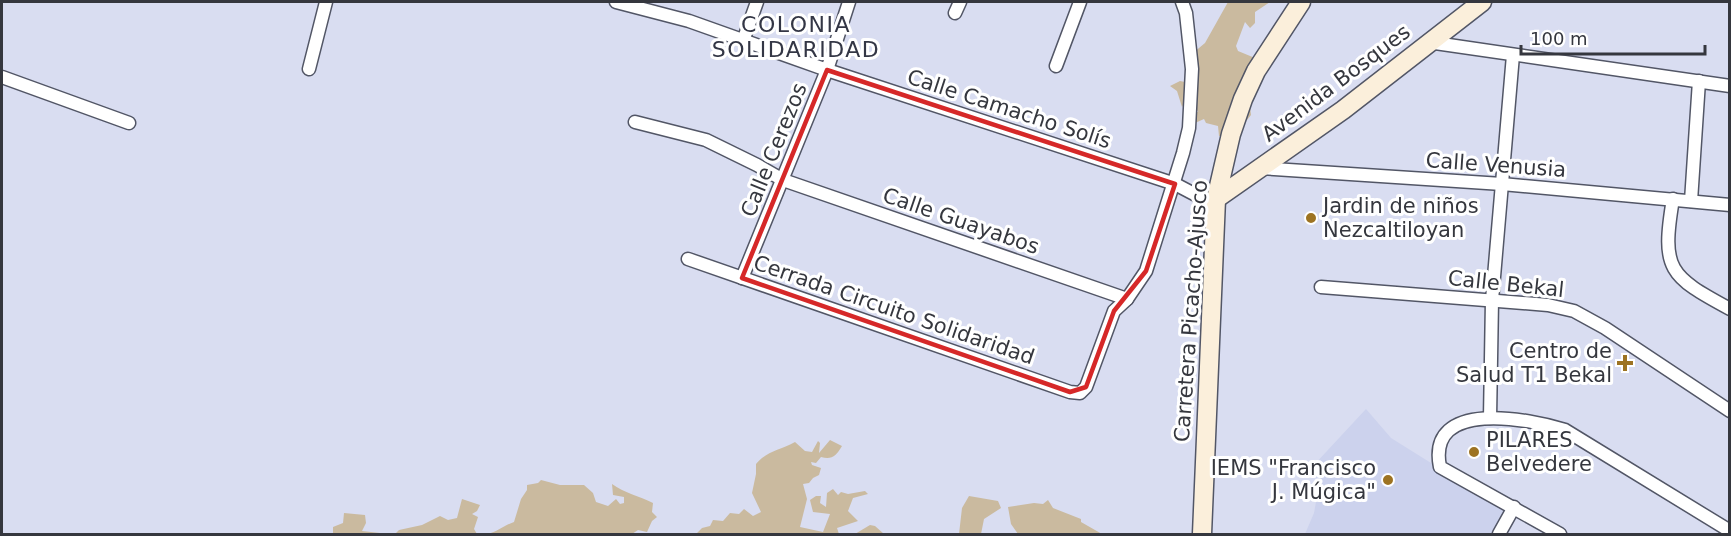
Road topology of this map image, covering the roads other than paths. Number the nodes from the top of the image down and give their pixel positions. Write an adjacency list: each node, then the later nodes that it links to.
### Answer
1 (326, 2): 13 (street)
2 (616, 2): 9 (street, Calle Camacho Solís)
3 (757, 2): 9 (street)
4 (849, 2): 14 (street, Calle Cerezos)
5 (1080, 2): 12 (street)
6 (1182, 2): 22 (street)
7 (1301, 2): 26 (main road, Carretera Picacho-Ajusco)
8 (1482, 2): 10 (main road, Avenida Bosques)
9 (742, 41): 14 (street, Calle Camacho Solís)
10 (1428, 42): 11 (street); 20 (main road, Avenida Bosques)
11 (1513, 55): 16 (street); 23 (street)
12 (1056, 66)
13 (309, 69)
14 (827, 70): 21 (street, Calle Cerezos); 22 (street, Calle Camacho Solís)
15 (2, 76): 18 (street)
16 (1699, 81): 17 (street); 25 (street)
17 (1730, 86)
18 (129, 123)
19 (634, 123): 21 (street, Calle Guayabos)
20 (1260, 168): 23 (street, Calle Venusia); 26 (main road, Avenida Bosques)
21 (783, 180): 29 (street, Calle Cerezos); 31 (street, Calle Guayabos)
22 (1175, 184): 26 (street, Calle Camacho Solís); 31 (street)
23 (1502, 184): 24 (street, Calle Venusia); 32 (street)
24 (1673, 199): 25 (street, Calle Venusia); 33 (street)
25 (1691, 201): 27 (street, Calle Venusia)
26 (1216, 202): 38 (main road, Carretera Picacho-Ajusco)
27 (1730, 205)
28 (688, 258): 29 (street, Cerrada Circuito Solidaridad)
29 (742, 278): 31 (street, Cerrada Circuito Solidaridad)
30 (1321, 287): 32 (street, Calle Bekal)
31 (1127, 299)
32 (1492, 300): 34 (street, Calle Bekal); 35 (street)
33 (1730, 309)
34 (1730, 411)
35 (1490, 418): 36 (street); 37 (street)
36 (1514, 507): 39 (street); 40 (street)
37 (1730, 531)
38 (1202, 534)
39 (1499, 534)
40 (1560, 534)

